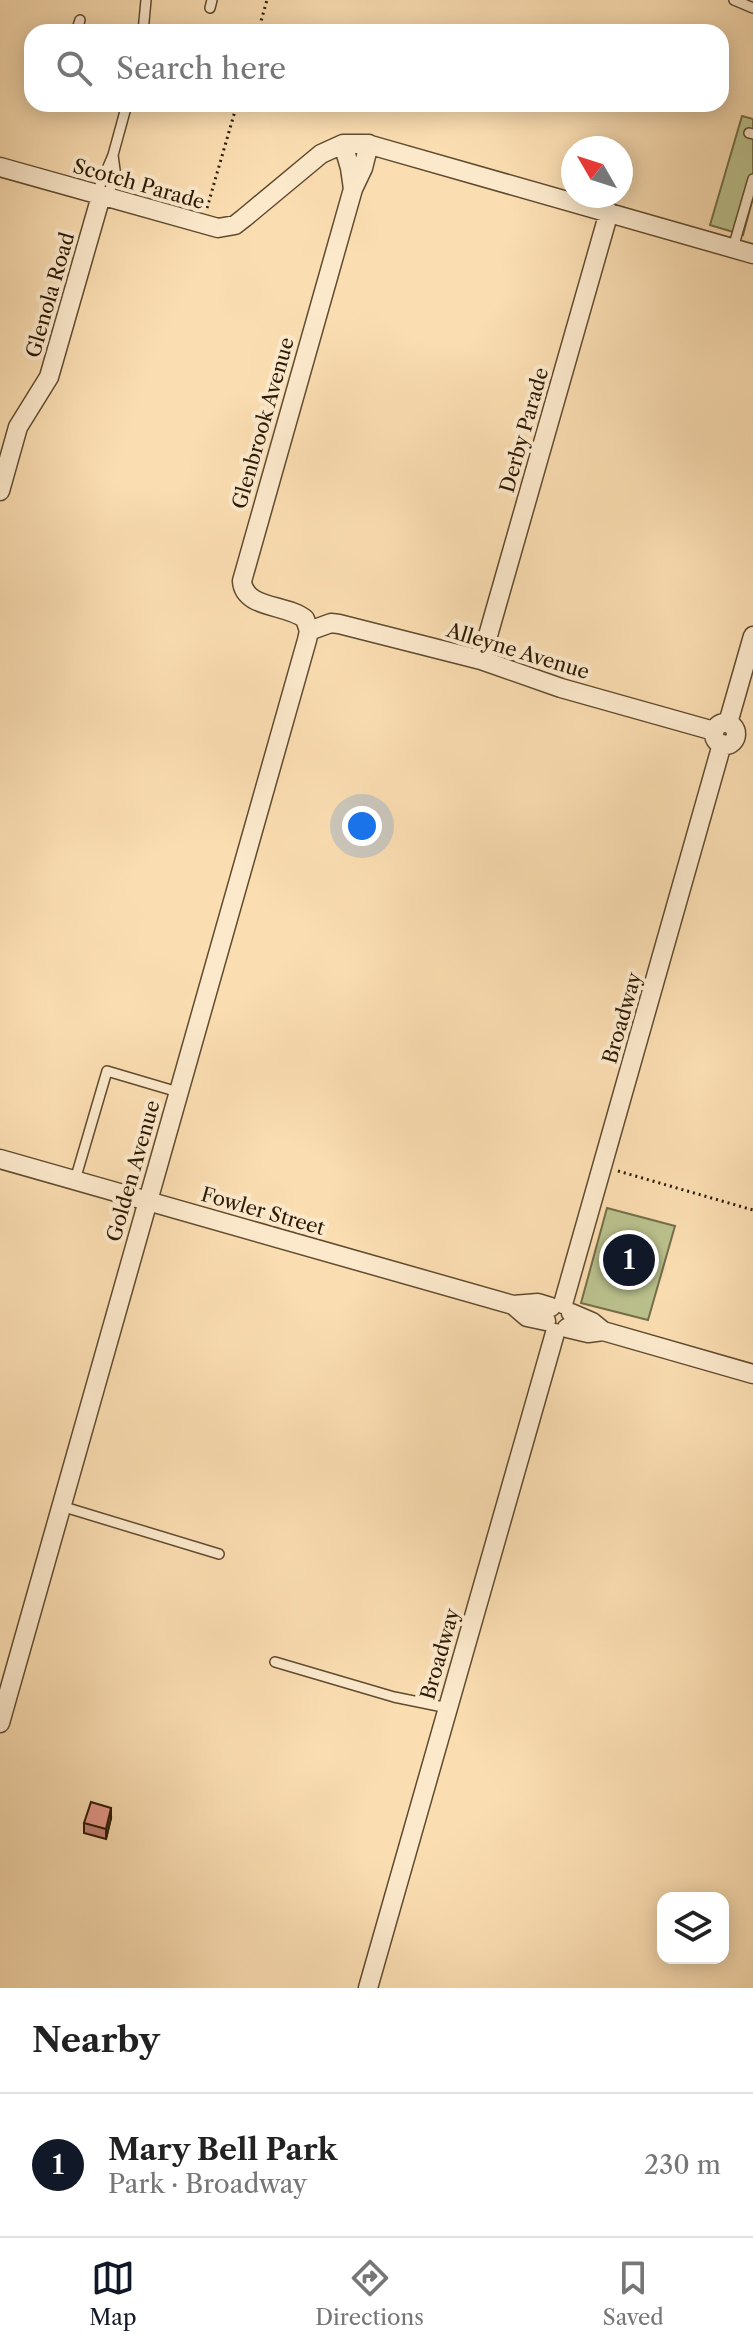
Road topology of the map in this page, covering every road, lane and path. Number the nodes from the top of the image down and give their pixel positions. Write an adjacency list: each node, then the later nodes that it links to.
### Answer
1 (146, 0): 7 (lane)
2 (267, 0): 8 (path)
3 (734, 0): 4 (lane)
4 (753, 8)
5 (80, 20): 6 (lane)
6 (79, 24)
7 (144, 24)
8 (260, 24)
9 (125, 112): 16 (lane)
10 (235, 112): 18 (path)
11 (343, 144): 12 (street); 15 (street, Glenbrook Avenue); 18 (street, Scotch Parade)
12 (369, 144): 15 (street, Glenbrook Avenue); 17 (street)
13 (0, 167): 16 (street, Scotch Parade)
14 (753, 179): 19 (lane)
15 (353, 189): 22 (street, Glenbrook Avenue)
16 (102, 197): 18 (street, Scotch Parade); 21 (street, Glenola Road)
17 (609, 212): 19 (street); 24 (street, Derby Parade)
18 (202, 225)
19 (733, 248): 20 (street)
20 (753, 254)
21 (0, 491)
22 (309, 631): 24 (street, Alleyne Avenue); 26 (street, Golden Avenue)
23 (753, 636): 25 (street, Broadway)
24 (481, 660): 25 (street, Alleyne Avenue)
25 (731, 735): 28 (street, Broadway)
26 (178, 1092): 29 (lane); 30 (street, Golden Avenue)
27 (0, 1159): 29 (street, Fowler Street)
28 (602, 1167): 31 (path); 32 (street, Broadway)
29 (75, 1180): 30 (street, Fowler Street)
30 (147, 1201): 32 (street, Fowler Street); 34 (street, Golden Avenue)
31 (753, 1210)
32 (559, 1318): 33 (street, Fowler Street); 38 (street, Broadway)
33 (753, 1374)
34 (61, 1506): 35 (lane); 37 (street, Golden Avenue)
35 (219, 1554)
36 (275, 1662): 38 (lane)
37 (6, 1682): 39 (street, Golden Avenue)
38 (448, 1708): 40 (street, Broadway)
39 (0, 1723)
40 (368, 1988)

